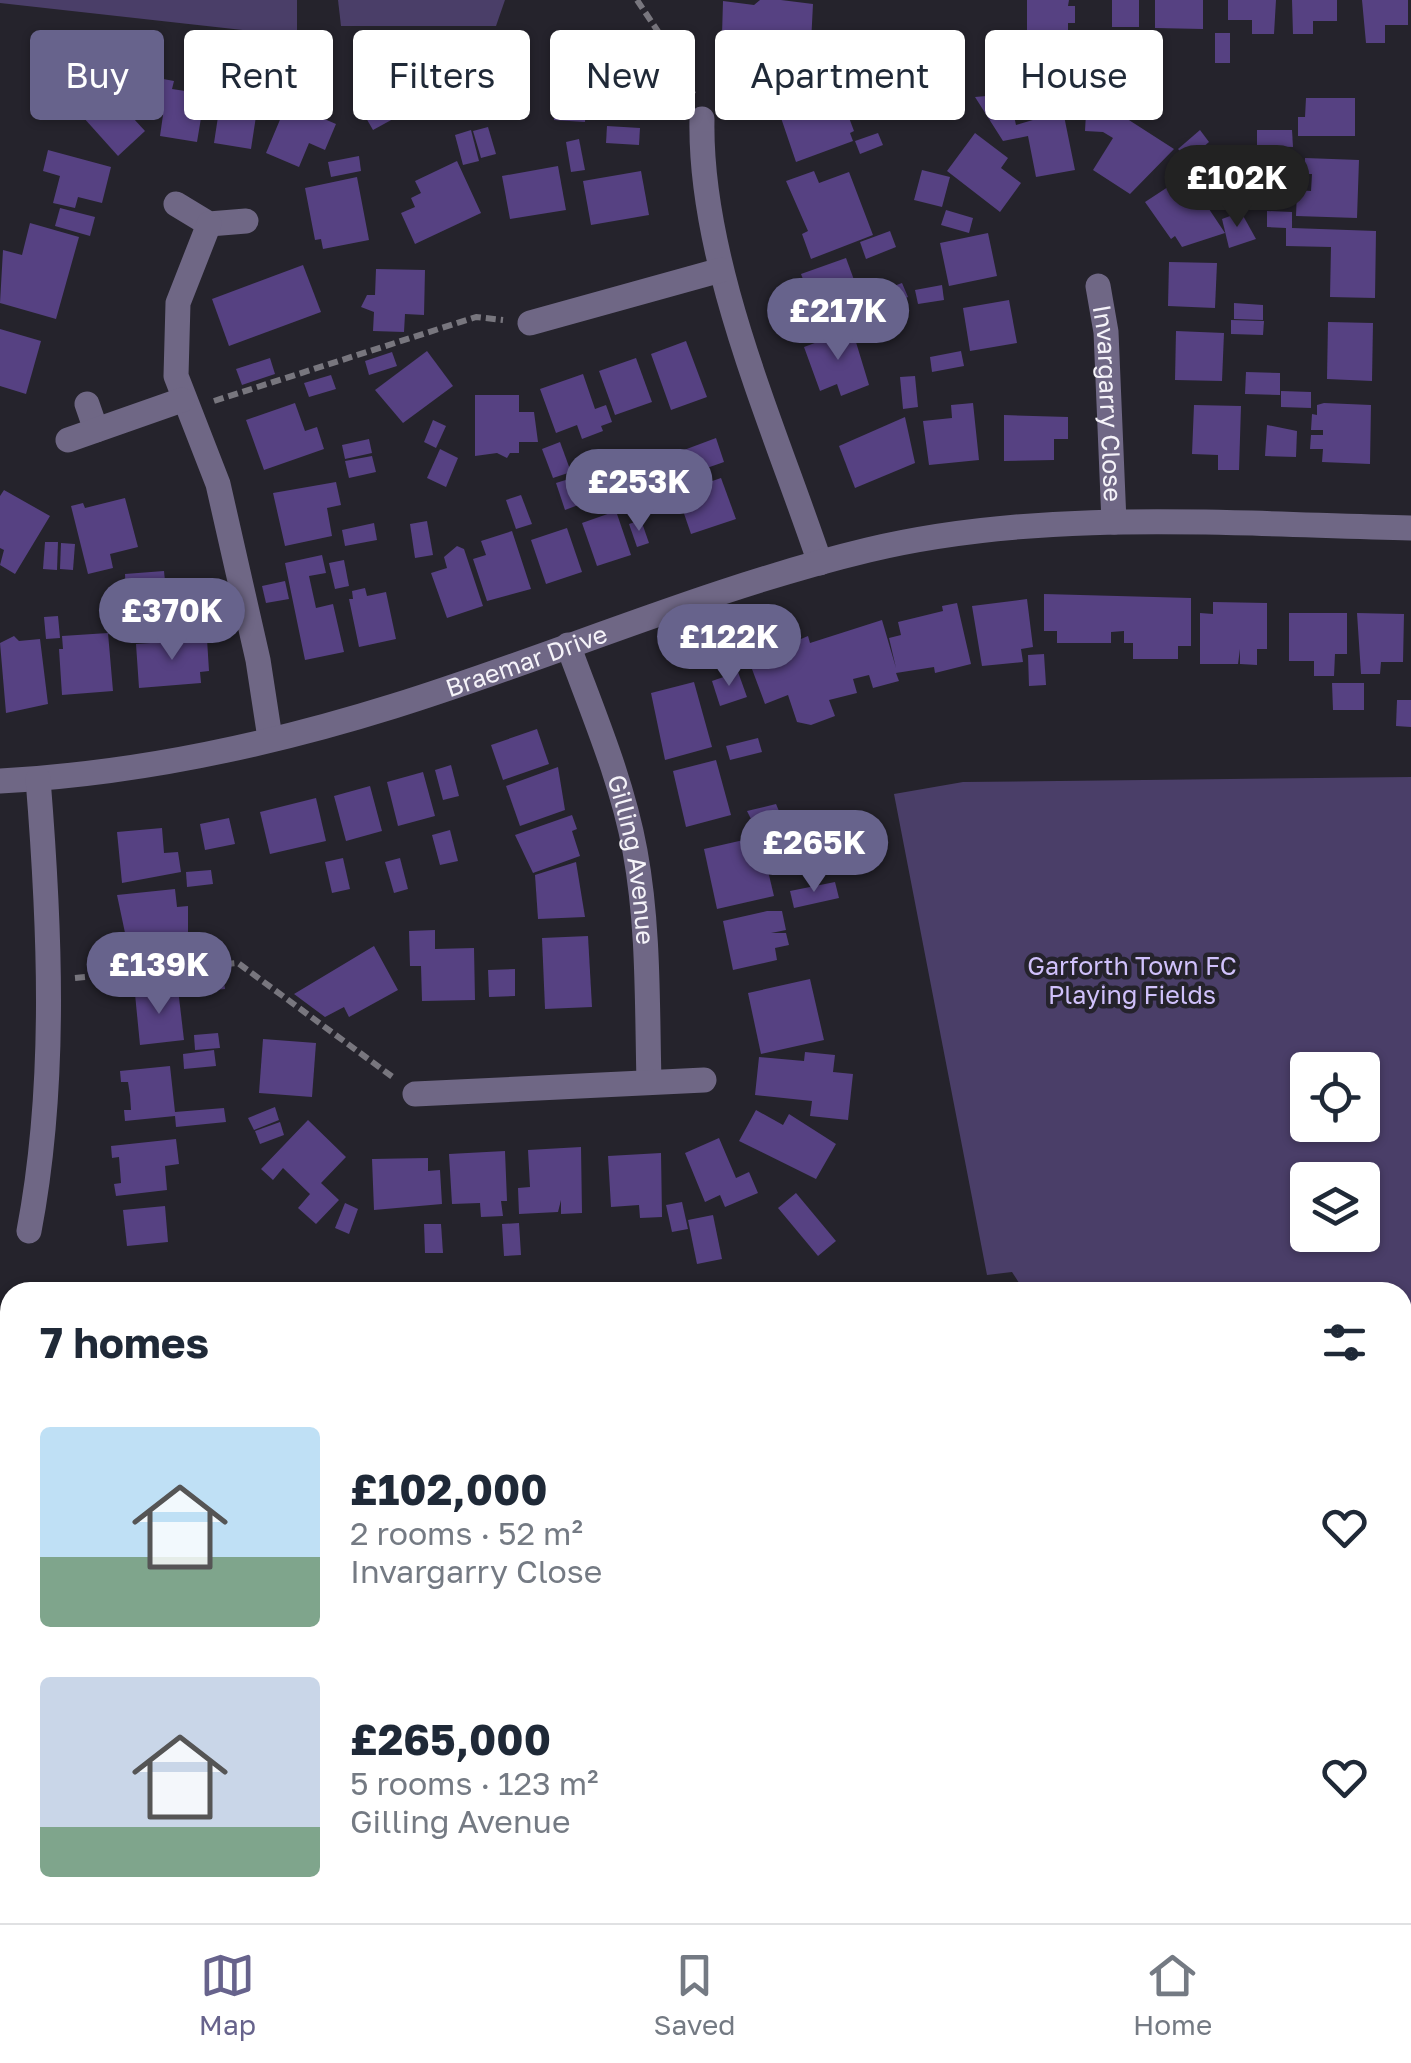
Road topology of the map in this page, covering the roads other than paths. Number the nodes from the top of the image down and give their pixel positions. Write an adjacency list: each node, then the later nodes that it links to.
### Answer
1 (702, 119): 5 (street)
2 (176, 204): 4 (street)
3 (246, 221): 4 (street)
4 (209, 224): 9 (street)
5 (721, 270): 7 (street); 14 (street)
6 (1098, 286): 12 (street, Invargarry Close)
7 (530, 323)
8 (87, 404): 10 (street)
9 (184, 404): 10 (street); 16 (street)
10 (96, 430): 11 (street)
11 (68, 440)
12 (1114, 522): 13 (street, Braemar Drive); 14 (street, Braemar Drive)
13 (1411, 528)
14 (820, 562): 15 (street, Braemar Drive)
15 (568, 645): 16 (street, Braemar Drive); 20 (street, Gilling Avenue)
16 (270, 738): 17 (street, Braemar Drive)
17 (38, 778): 18 (street, Braemar Drive); 22 (street)
18 (0, 781)
19 (704, 1080): 20 (street)
20 (648, 1082): 21 (street)
21 (415, 1094)
22 (29, 1231)

